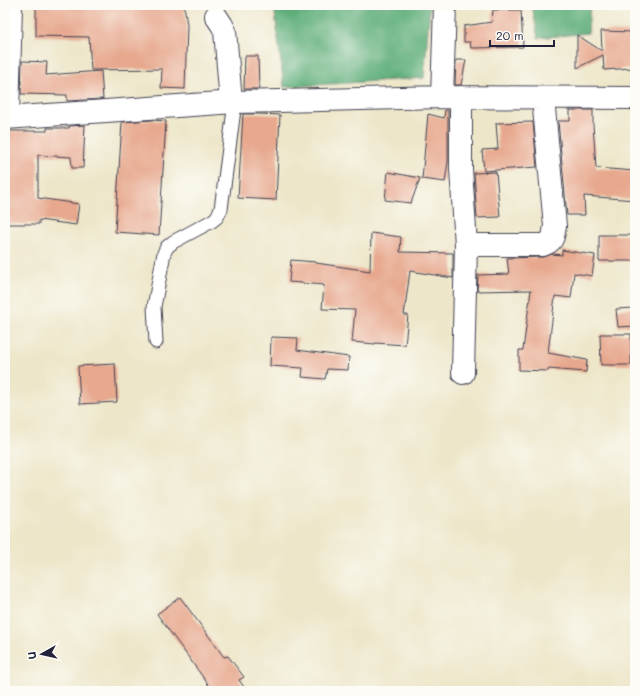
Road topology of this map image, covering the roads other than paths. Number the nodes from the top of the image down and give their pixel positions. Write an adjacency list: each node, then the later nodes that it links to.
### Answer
1 (11, 5): 8 (street)
2 (445, 5): 4 (street)
3 (216, 16): 7 (street)
4 (451, 97): 5 (street); 7 (street); 9 (street)
5 (543, 98): 6 (street); 9 (street)
6 (635, 98)
7 (233, 102): 8 (street); 10 (lane)
8 (7, 118)
9 (466, 245): 11 (street)
10 (156, 342)
11 (462, 373)

